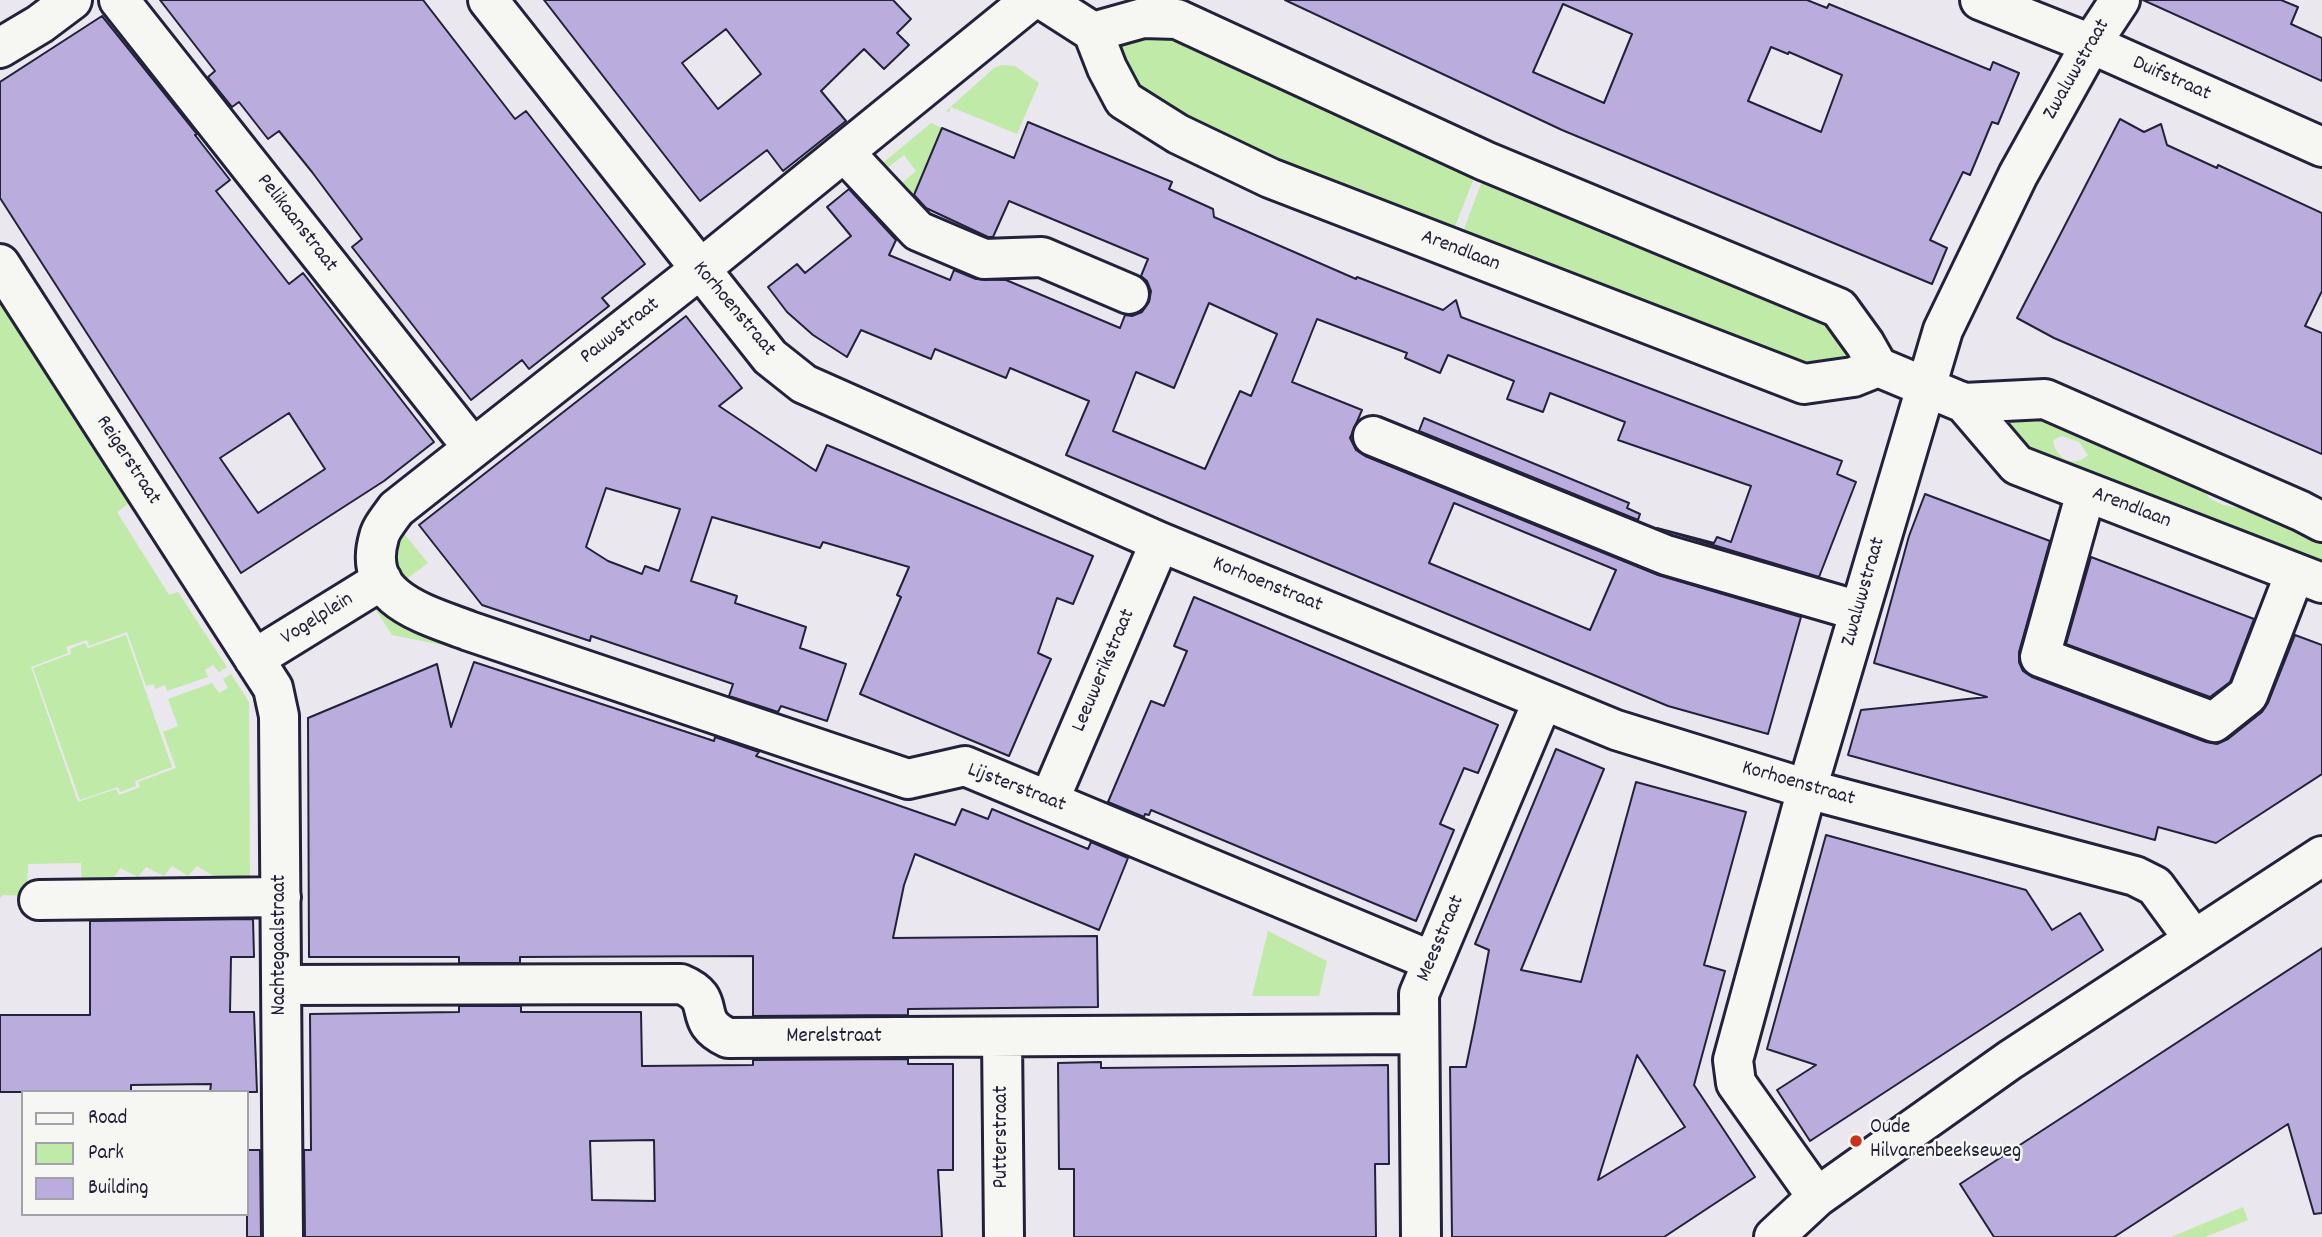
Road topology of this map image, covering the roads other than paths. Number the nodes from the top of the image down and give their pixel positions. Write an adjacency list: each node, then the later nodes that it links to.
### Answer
1 (72, 0): 10 (street)
2 (119, 0): 20 (street, Pelikaanstraat)
3 (488, 0): 14 (street, Korhoenstraat)
4 (1031, 0): 12 (street, Pauwstraat)
5 (1043, 0): 8 (street)
6 (1980, 0): 9 (street, Duifstraat)
7 (2120, 0): 9 (street, Zwaluwstraat)
8 (1094, 32): 16 (street); 16 (street, Arendlaan)
9 (2091, 44): 11 (street, Duifstraat); 17 (street, Zwaluwstraat)
10 (0, 48)
11 (2322, 147)
12 (844, 152): 14 (street, Pauwstraat); 15 (street)
13 (0, 264): 27 (street, Reigerstraat)
14 (699, 270): 20 (street, Pauwstraat); 23 (street, Korhoenstraat)
15 (1129, 294)
16 (1878, 368): 17 (street, Arendlaan)
17 (1925, 387): 18 (street, Arendlaan); 26 (street, Zwaluwstraat)
18 (1964, 403): 21 (street, Arendlaan); 22 (street, Arendlaan)
19 (1373, 436): 26 (street)
20 (473, 448): 25 (street, Pauwstraat)
21 (2086, 492): 24 (street, Arendlaan); 24 (street)
22 (2322, 522)
23 (1160, 542): 28 (street, Korhoenstraat); 30 (street, Leeuwerikstraat)
24 (2309, 578)
25 (382, 580): 27 (street, Vogelplein); 30 (street, Lijsterstraat)
26 (1859, 611): 29 (street, Zwaluwstraat)
27 (254, 659): 32 (street, Nachtegaalstraat)
28 (1543, 700): 29 (street, Korhoenstraat); 35 (street, Meesstraat)
29 (1807, 789): 34 (street, Korhoenstraat); 39 (street, Zwaluwstraat)
30 (1049, 801): 35 (street, Lijsterstraat)
31 (2322, 856): 34 (street)
32 (281, 897): 33 (street); 36 (street, Nachtegaalstraat)
33 (38, 900)
34 (2193, 938): 39 (street)
35 (1432, 961): 37 (street, Meesstraat)
36 (281, 985): 38 (street, Merelstraat); 40 (street, Nachtegaalstraat)
37 (1418, 1034): 38 (street, Merelstraat); 42 (street, Meesstraat)
38 (1002, 1037): 41 (street, Putterstraat)
39 (1817, 1198): 43 (street)
40 (283, 1237)
41 (1004, 1237)
42 (1421, 1237)
43 (1774, 1237)

